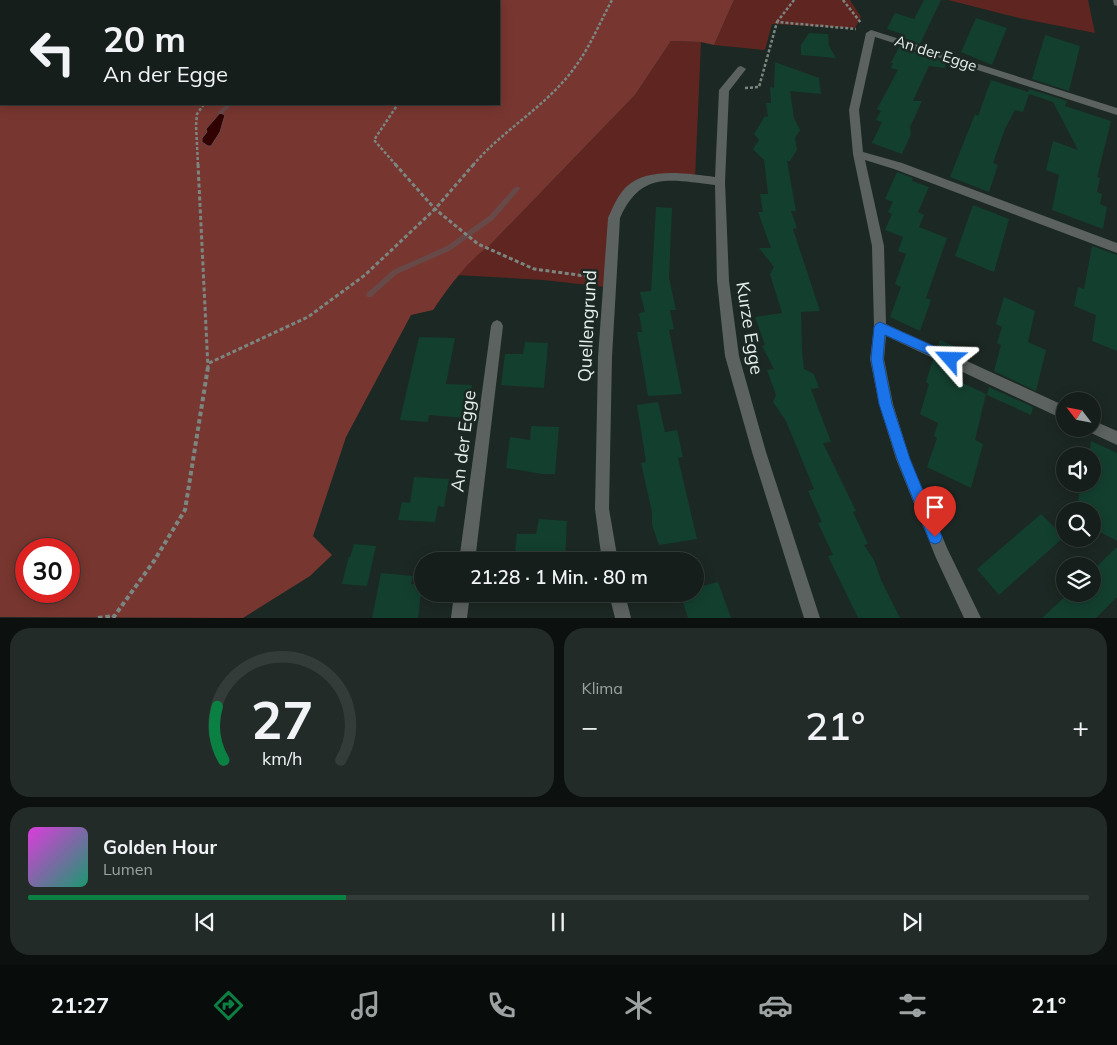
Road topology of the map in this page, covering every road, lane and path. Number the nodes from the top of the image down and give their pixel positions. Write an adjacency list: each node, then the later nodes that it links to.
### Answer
1 (612, 0): 13 (path)
2 (794, 0): 4 (path)
3 (843, 0): 5 (path)
4 (777, 22): 5 (path); 7 (path)
5 (868, 31): 10 (street, An der Egge); 11 (street, An der Egge)
6 (741, 69): 7 (street)
7 (724, 90): 12 (street, Kurze Egge)
8 (203, 105): 18 (path)
9 (397, 105): 13 (path)
10 (1117, 112)
11 (858, 154): 14 (street); 17 (street, An der Egge)
12 (720, 182): 15 (street, Quellengrund); 30 (street, Kurze Egge)
13 (435, 209): 15 (path); 18 (path)
14 (1117, 248)
15 (609, 280): 23 (street, Quellengrund)
16 (497, 326): 22 (street, An der Egge)
17 (880, 327): 19 (street); 31 (street, An der Egge)
18 (209, 363): 26 (path)
19 (1056, 409)
20 (1101, 430): 21 (street)
21 (1117, 438)
22 (468, 552)
23 (609, 552)
24 (461, 602): 28 (street)
25 (619, 602): 29 (street)
26 (113, 617): 27 (path)
27 (98, 618)
28 (459, 618)
29 (623, 618)
30 (812, 618)
31 (973, 618)

